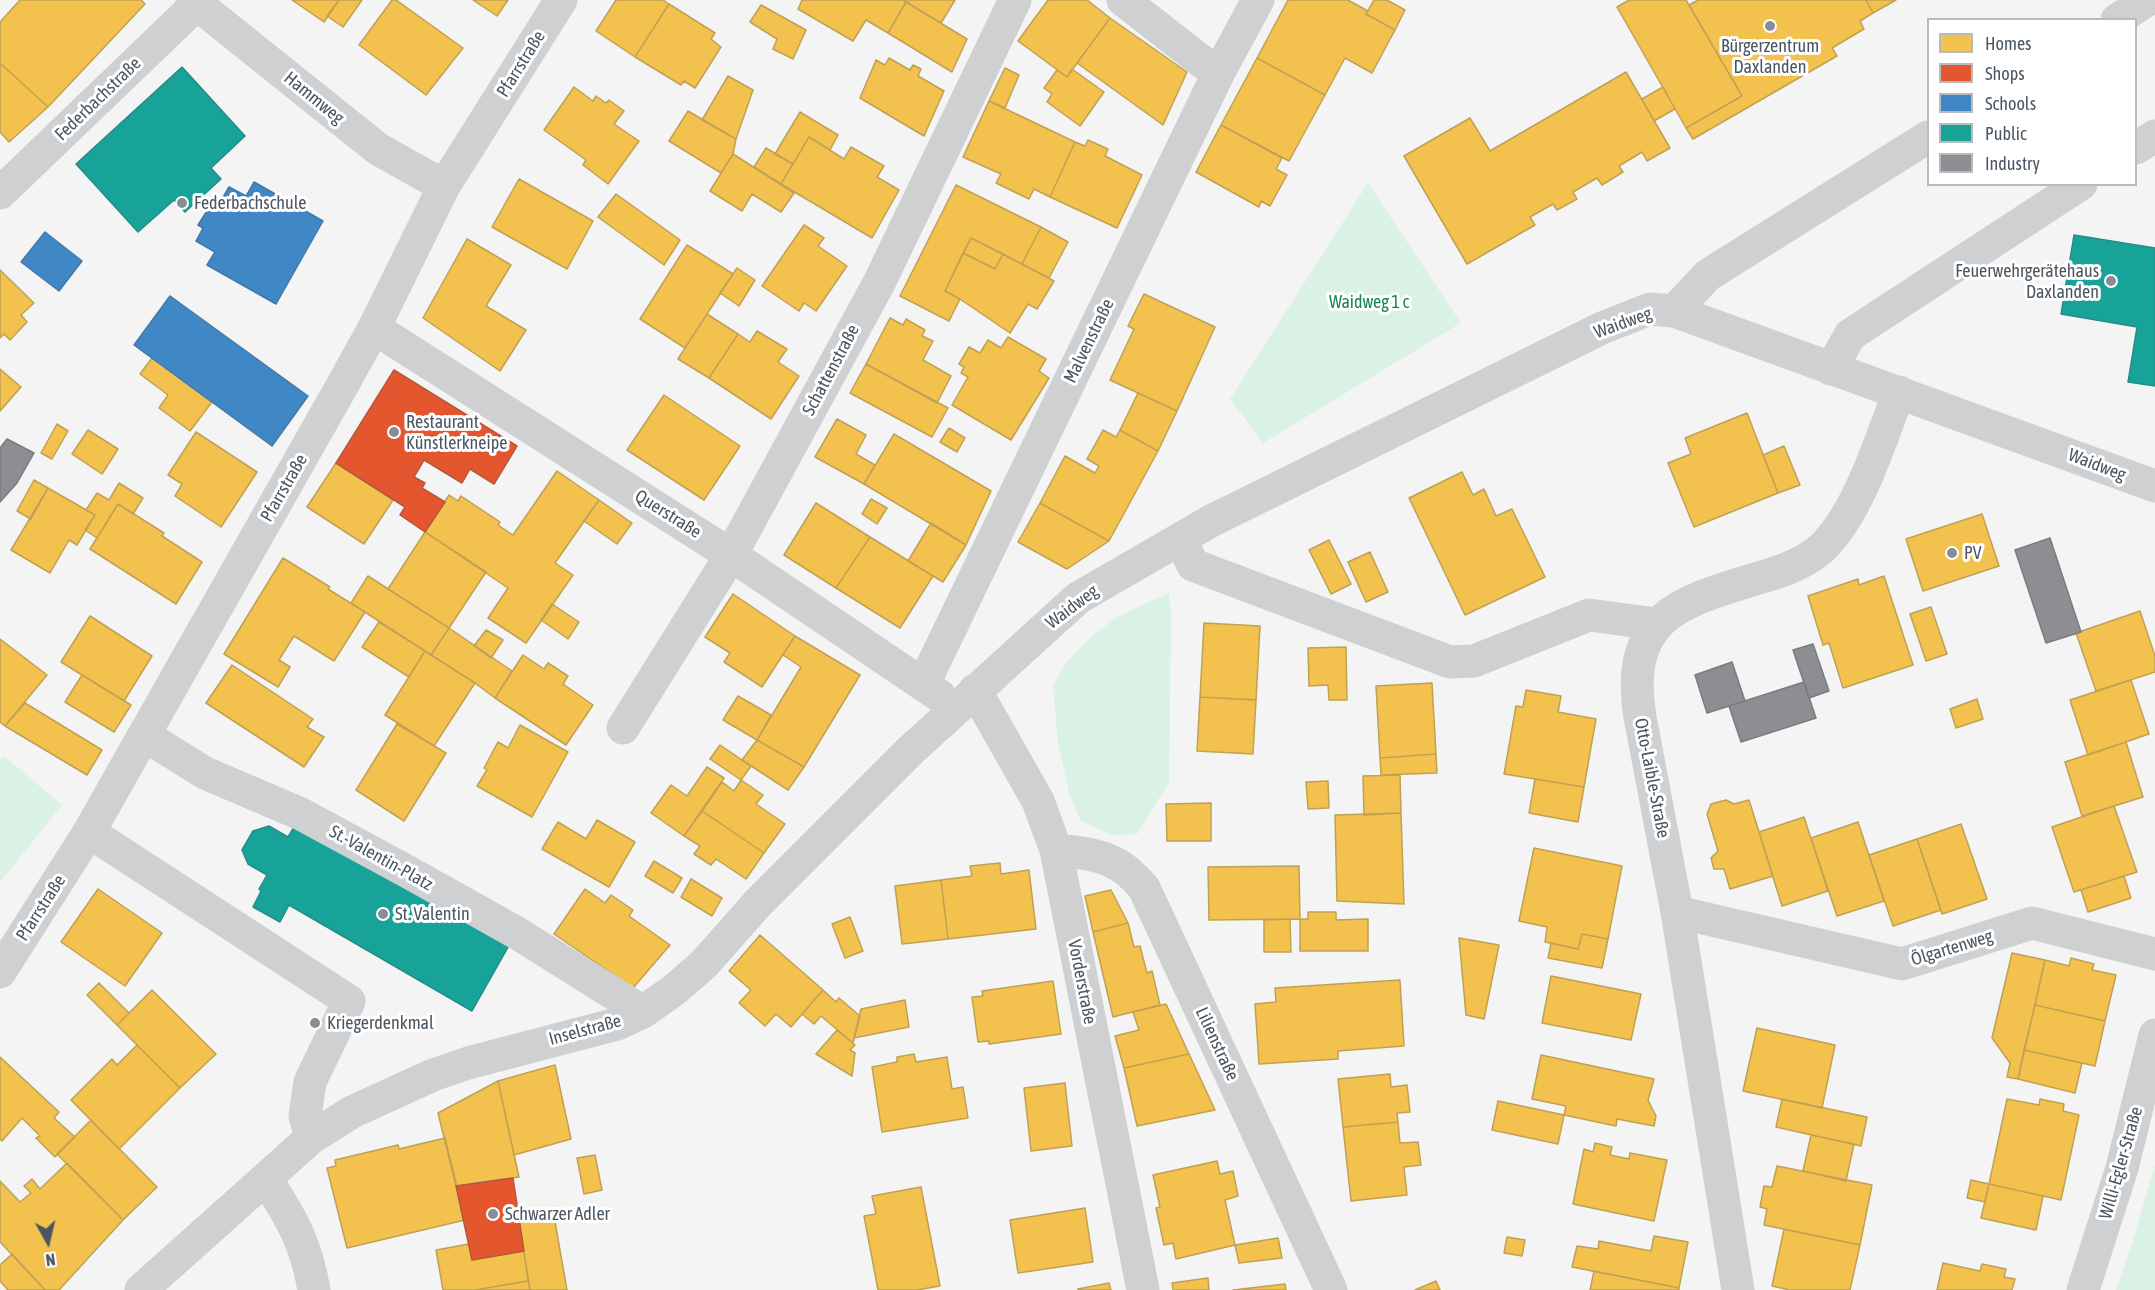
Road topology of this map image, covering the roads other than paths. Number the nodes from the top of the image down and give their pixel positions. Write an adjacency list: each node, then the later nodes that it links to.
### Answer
1 (561, 0): 12 (street, Pfarrstraße)
2 (1015, 0): 21 (street, Schattenstraße)
3 (1123, 0): 8 (street)
4 (1258, 0): 8 (street, Malvenstraße)
5 (2147, 0): 7 (street)
6 (194, 2): 12 (street, Hammweg); 14 (street, Federbachstraße)
7 (2120, 18)
8 (1218, 74): 23 (street, Malvenstraße)
9 (2155, 136): 11 (street)
10 (1927, 138): 15 (street)
11 (2137, 147)
12 (444, 186): 16 (street, Pfarrstraße)
13 (2078, 186): 17 (street)
14 (0, 193)
15 (1674, 311): 17 (street, Waidweg); 20 (street, Waidweg)
16 (374, 328): 21 (street, Querstraße); 26 (street, Pfarrstraße)
17 (1831, 369): 18 (street, Waidweg)
18 (1899, 392): 19 (street, Waidweg); 22 (street, Otto-Laible-Straße)
19 (2155, 486)
20 (1180, 539): 22 (street); 24 (street, Waidweg)
21 (732, 555): 23 (street, Querstraße); 25 (street, Schattenstraße)
22 (1656, 624): 29 (street, Otto-Laible-Straße)
23 (924, 683): 24 (street, Querstraße)
24 (966, 699): 28 (street, Vorderstraße); 32 (street, Inselstraße)
25 (623, 728)
26 (144, 735): 27 (street, Pfarrstraße); 32 (street, St.-Valentin-Platz)
27 (89, 832): 31 (street, Pfarrstraße); 34 (street)
28 (1056, 850): 38 (street, Vorderstraße); 39 (street, Lilienstraße)
29 (1677, 912): 30 (street, Ölgartenweg); 40 (street, Otto-Laible-Straße)
30 (2155, 954)
31 (0, 972)
32 (643, 1012): 34 (street, Inselstraße)
33 (2155, 1035): 41 (street, Willi-Egler-Straße)
34 (311, 1138): 35 (street, Inselstraße)
35 (266, 1179): 36 (street, Inselstraße); 37 (street)
36 (141, 1290)
37 (314, 1290)
38 (1143, 1290)
39 (1331, 1290)
40 (1738, 1290)
41 (2083, 1290)

